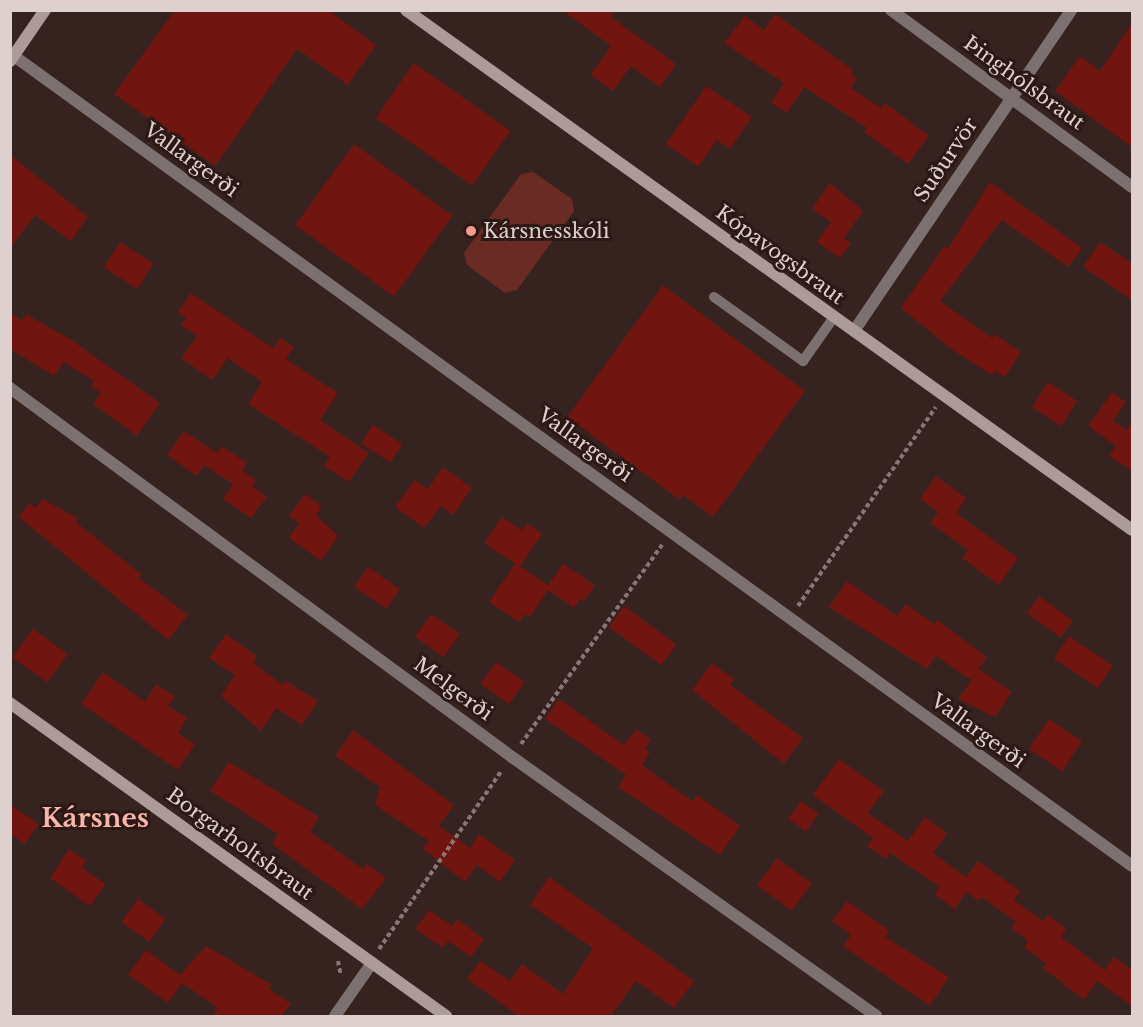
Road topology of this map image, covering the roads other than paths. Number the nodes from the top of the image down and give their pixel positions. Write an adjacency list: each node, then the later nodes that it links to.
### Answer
1 (45, 10): 5 (street)
2 (406, 10): 9 (street, Kópavogsbraut)
3 (891, 10): 6 (street, Þinghólsbraut)
4 (1071, 10): 6 (street, Suðurvör)
5 (12, 58): 14 (street, Vallargerði)
6 (1012, 98): 7 (street, Þinghólsbraut); 10 (street, Suðurvör)
7 (1132, 187)
8 (714, 297): 9 (lane)
9 (834, 318): 10 (street, Kópavogsbraut)
10 (854, 332): 12 (street, Kópavogsbraut)
11 (10, 388): 18 (street, Melgerði)
12 (1132, 530)
13 (10, 703): 15 (street, Borgarholtsbraut)
14 (1132, 866)
15 (375, 958): 16 (street); 17 (street, Borgarholtsbraut)
16 (335, 1017)
17 (446, 1017)
18 (876, 1017)

